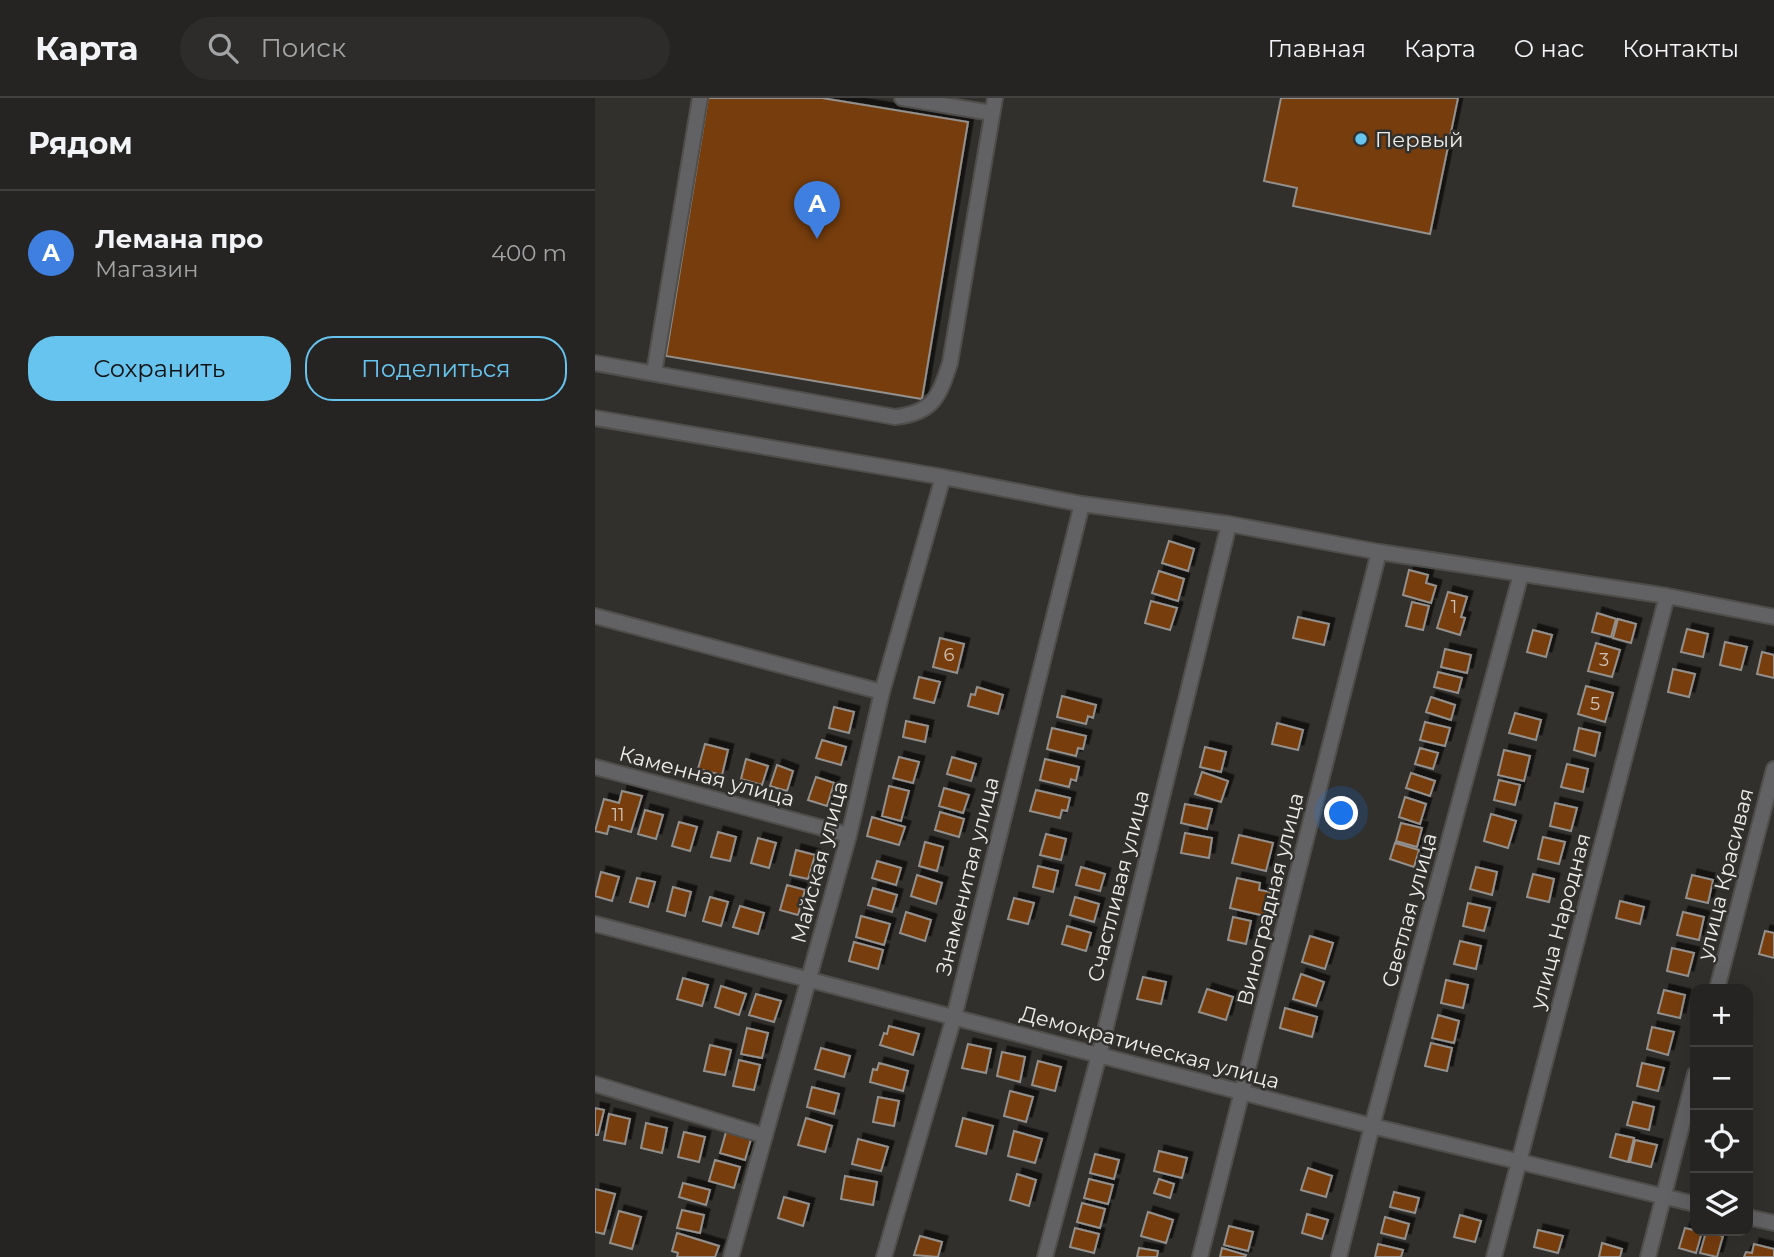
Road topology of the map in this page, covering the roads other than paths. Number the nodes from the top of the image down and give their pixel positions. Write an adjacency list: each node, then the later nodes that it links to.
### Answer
1 (700, 98): 6 (street)
2 (902, 98): 4 (street)
3 (995, 98): 4 (street)
4 (992, 113): 6 (street)
5 (595, 363): 6 (street)
6 (654, 373)
7 (595, 418): 8 (street)
8 (943, 477): 9 (street); 16 (street, Майская улица)
9 (1082, 504): 10 (street); 23 (street, Знаменитая улица)
10 (1229, 524): 11 (street); 24 (street, Счастливая улица)
11 (1379, 552): 12 (street); 26 (street, Виноградная улица)
12 (1521, 574): 13 (street); 28 (street, Светлая улица)
13 (1667, 596): 15 (street); 30 (street, улица Народная)
14 (595, 616): 16 (street)
15 (1774, 617)
16 (882, 692): 19 (street, Майская улица)
17 (595, 767): 19 (street, Каменная улица)
18 (1774, 769): 22 (street, улица Красивая)
19 (849, 835): 21 (street, Майская улица)
20 (595, 924): 21 (street, Демократическая улица)
21 (809, 979): 23 (street, Демократическая улица); 29 (street, Майская улица)
22 (1718, 984)
23 (954, 1017): 24 (street, Демократическая улица); 36 (street, Знаменитая улица)
24 (1099, 1055): 26 (street, Демократическая улица); 37 (street, Счастливая улица)
25 (595, 1084): 29 (street)
26 (1242, 1093): 28 (street, Демократическая улица); 38 (street, Виноградная улица)
27 (1690, 1094): 31 (street)
28 (1372, 1126): 30 (street, Демократическая улица); 39 (street, Светлая улица)
29 (765, 1136): 35 (street, Майская улица)
30 (1518, 1162): 31 (street, Демократическая улица); 40 (street, улица Народная)
31 (1664, 1197): 32 (street, Демократическая улица); 41 (street)
32 (1690, 1203)
33 (1753, 1218): 34 (street)
34 (1774, 1223)
35 (731, 1257)
36 (884, 1257)
37 (1045, 1257)
38 (1200, 1257)
39 (1339, 1257)
40 (1494, 1257)
41 (1648, 1257)

